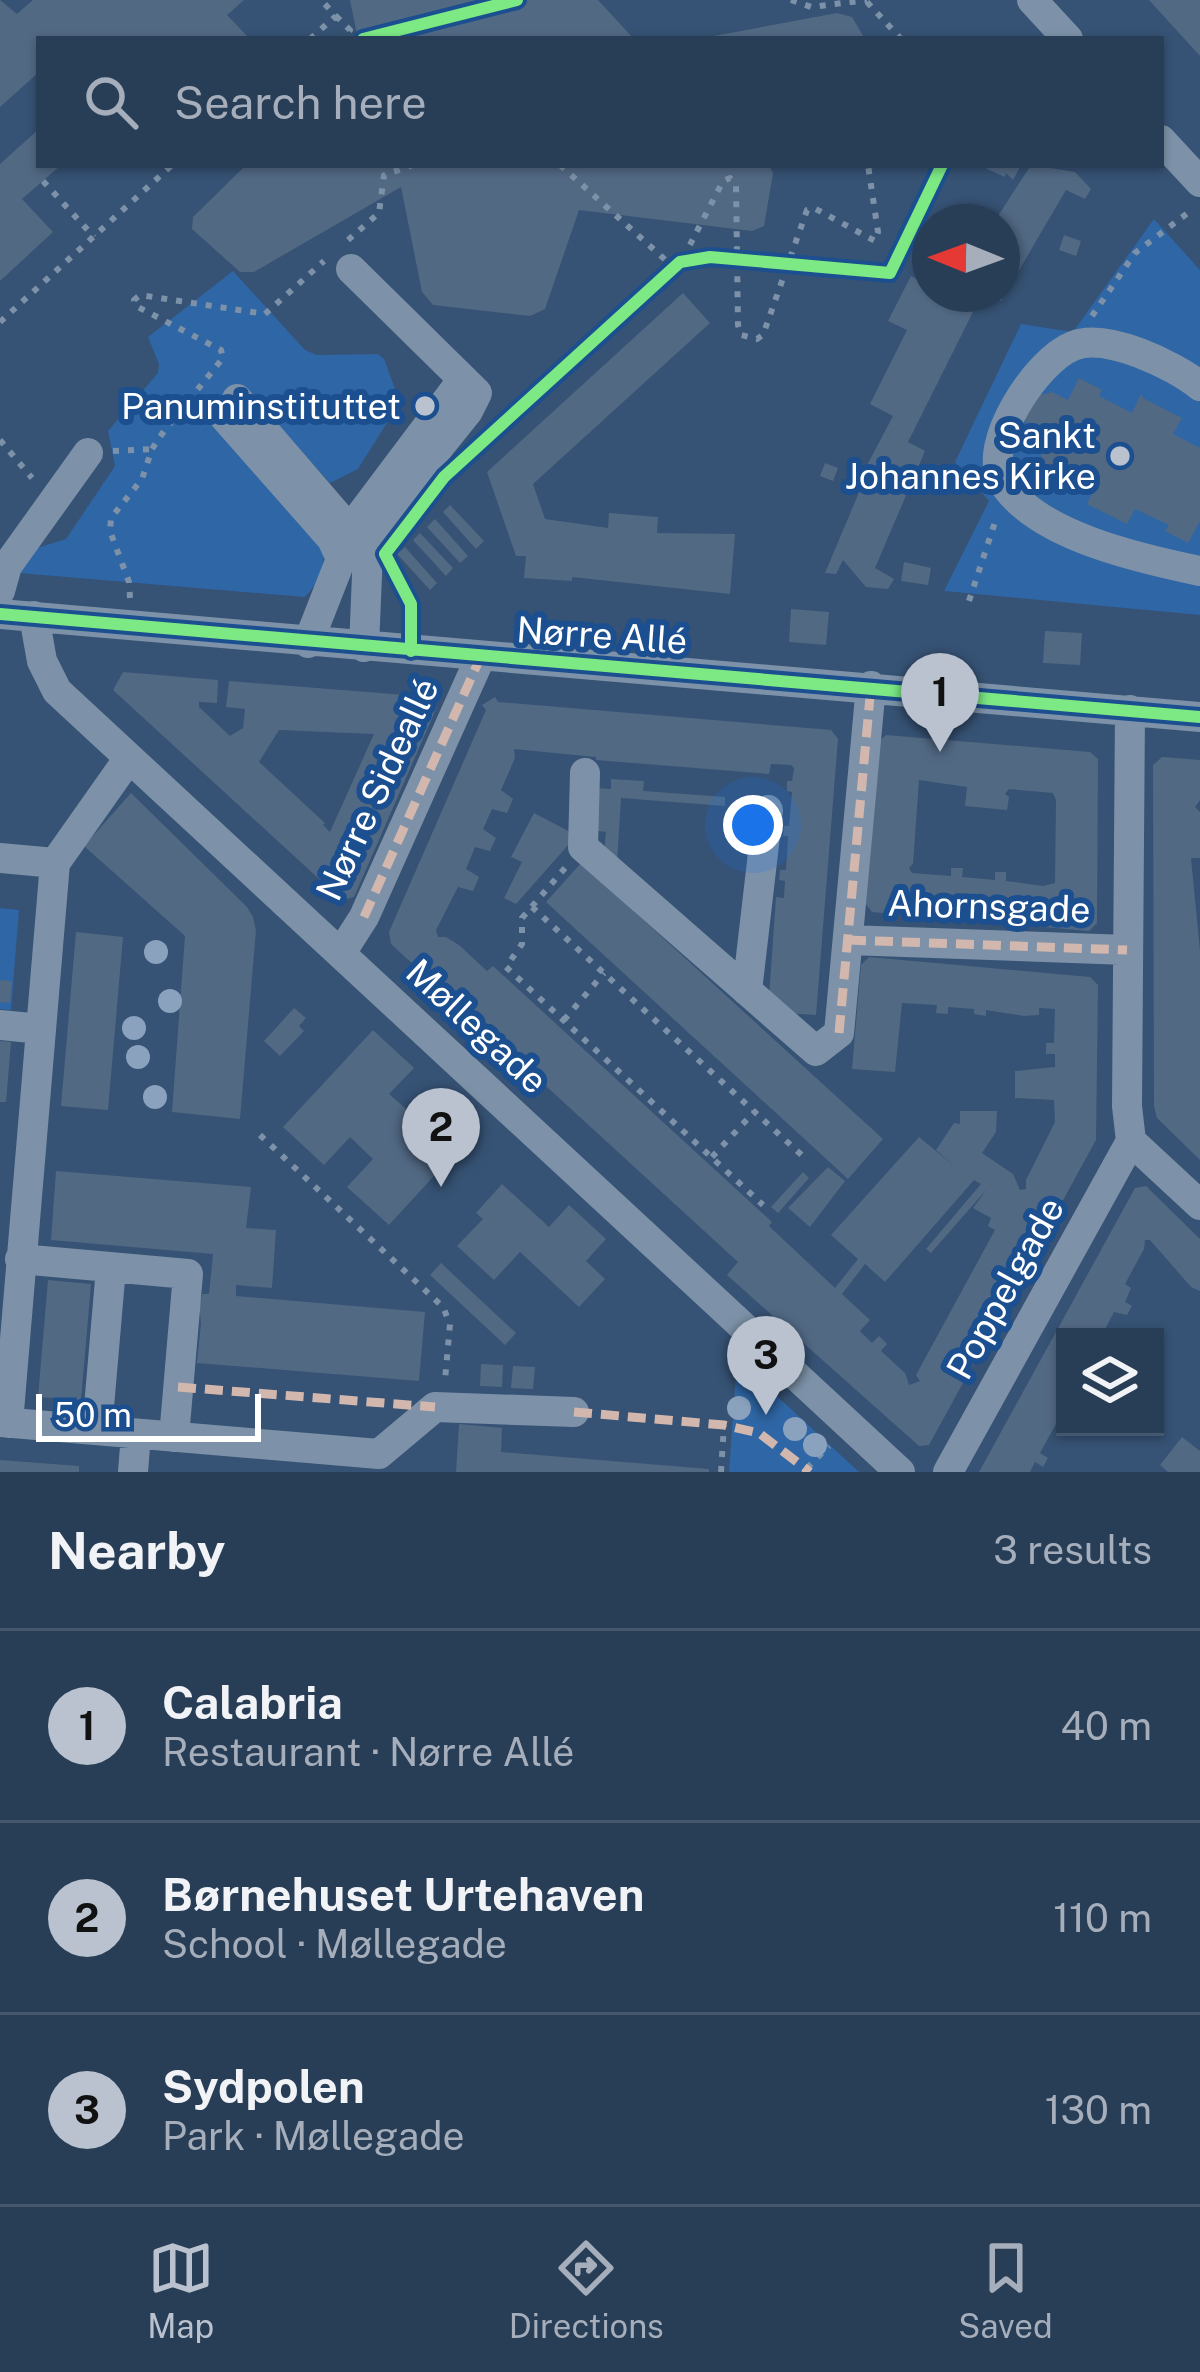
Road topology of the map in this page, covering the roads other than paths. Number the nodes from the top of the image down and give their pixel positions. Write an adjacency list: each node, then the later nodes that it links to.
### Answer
1 (1032, 0): 2 (street)
2 (1065, 36)
3 (1164, 143): 4 (street)
4 (1200, 182)
5 (342, 256): 9 (street)
6 (1200, 386): 10 (street)
7 (229, 406): 9 (street)
8 (88, 453): 11 (street)
9 (354, 546): 14 (street); 15 (street)
10 (1200, 571)
11 (0, 591)
12 (0, 614): 13 (street, Nørre Allé)
13 (34, 616): 14 (street, Nørre Allé); 20 (street, Møllegade)
14 (308, 643): 15 (street, Nørre Allé)
15 (364, 647): 16 (street, Nørre Allé)
16 (481, 656): 17 (street, Nørre Allé); 27 (street, Nørre Sideallé)
17 (871, 686): 18 (street, Nørre Allé); 25 (street)
18 (1130, 710): 19 (street, Nørre Allé); 26 (street, Ahornsgade)
19 (1200, 717)
20 (129, 758): 24 (street); 27 (street, Møllegade)
21 (585, 773): 28 (street)
22 (768, 810): 28 (street)
23 (0, 858): 24 (street)
24 (55, 863): 30 (street)
25 (848, 940): 26 (street, Ahornsgade); 28 (street)
26 (1127, 950): 31 (street, Ahornsgade)
27 (341, 953): 42 (street, Møllegade)
28 (747, 991)
29 (0, 1025): 30 (street)
30 (41, 1029): 33 (street)
31 (1131, 1141): 32 (street); 43 (street, Poppelgade)
32 (1200, 1205)
33 (14, 1249): 34 (street); 35 (street)
34 (111, 1268): 38 (street); 40 (street)
35 (8, 1329): 37 (street)
36 (574, 1412): 40 (street)
37 (4, 1423): 38 (street)
38 (98, 1430): 39 (street)
39 (136, 1434): 40 (street); 41 (street)
40 (174, 1437)
41 (133, 1472)
42 (900, 1472)
43 (948, 1472)

